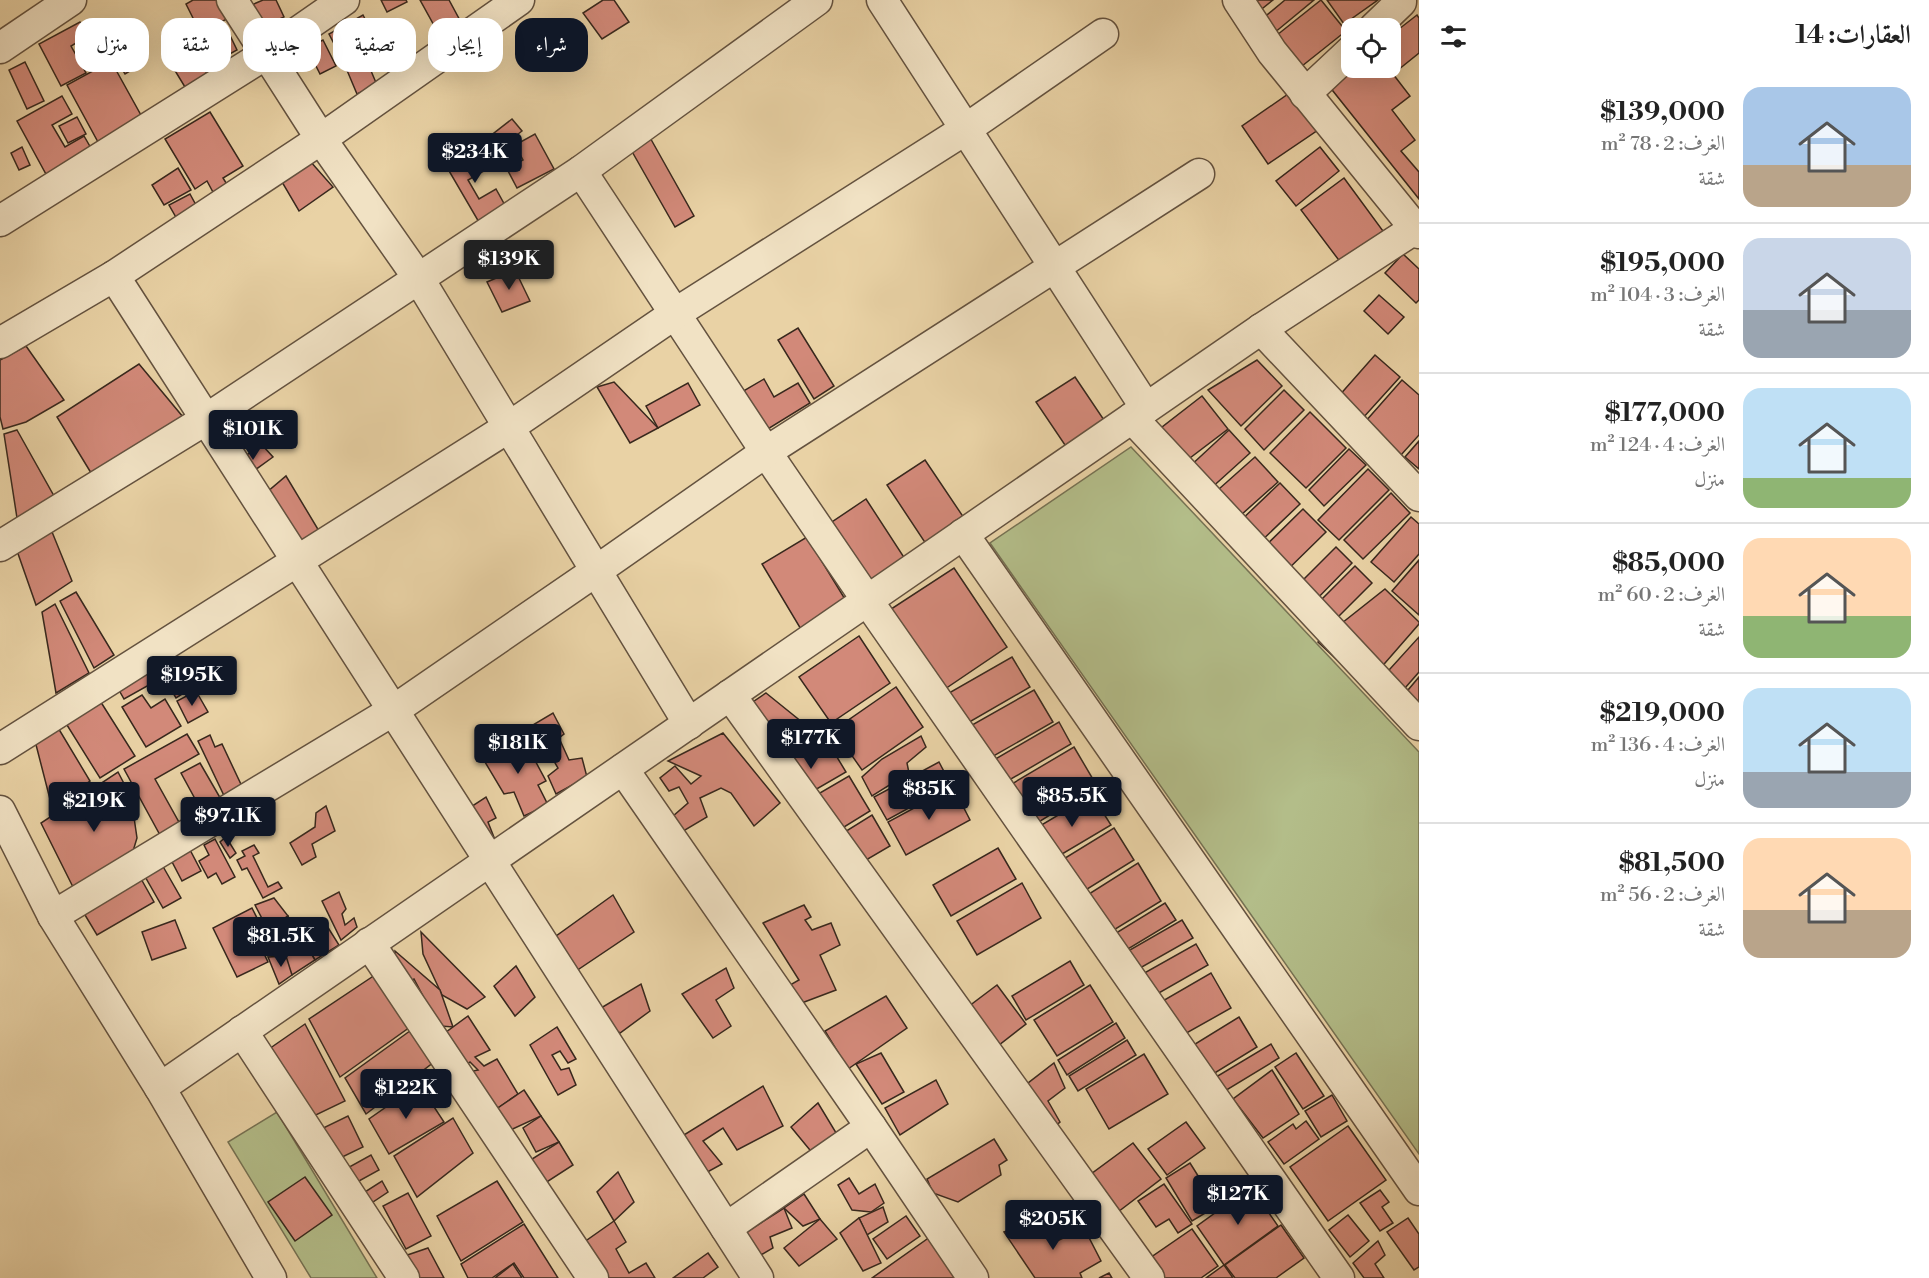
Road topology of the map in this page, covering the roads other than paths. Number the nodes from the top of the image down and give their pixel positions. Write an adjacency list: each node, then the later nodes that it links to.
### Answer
1 (71, 0): 13 (street)
2 (232, 0): 9 (street)
3 (344, 0): 10 (street)
4 (519, 0): 19 (street)
5 (818, 0): 20 (street)
6 (882, 0): 18 (street)
7 (1238, 0): 17 (street)
8 (1401, 0): 11 (street)
9 (243, 18)
10 (318, 18)
11 (1384, 18)
12 (1103, 34): 18 (street)
13 (0, 48)
14 (1341, 60): 17 (street)
15 (243, 68): 22 (street)
16 (278, 72): 19 (street)
17 (1305, 94): 23 (street)
18 (966, 129): 24 (street); 27 (street)
19 (321, 139): 25 (street); 26 (street)
20 (581, 171): 26 (street); 27 (street)
21 (1199, 174): 24 (street)
22 (0, 221)
23 (1418, 229): 28 (street)
24 (1054, 268): 30 (street); 33 (street)
25 (114, 276): 29 (street); 31 (street)
26 (419, 279): 31 (street); 32 (street)
27 (676, 313): 32 (street); 33 (street)
28 (1261, 329): 30 (street); 34 (street)
29 (0, 342)
30 (1139, 413): 35 (street); 43 (street)
31 (205, 420): 36 (street); 37 (street)
32 (509, 427): 37 (street); 38 (street)
33 (766, 452): 38 (street); 39 (street)
34 (1419, 496)
35 (963, 534): 39 (street); 53 (street)
36 (0, 546)
37 (297, 560): 41 (street); 44 (street)
38 (596, 571): 41 (street); 42 (street)
39 (867, 600): 40 (street); 61 (street)
40 (730, 695): 42 (street); 60 (street)
41 (393, 710): 47 (street); 48 (street)
42 (689, 724): 45 (street)
43 (1419, 725)
44 (0, 749)
45 (623, 769): 47 (street); 52 (street)
46 (0, 811): 48 (street)
47 (490, 860): 49 (street); 54 (street)
48 (52, 916): 51 (street)
49 (369, 944): 50 (street); 57 (street)
50 (242, 1031): 51 (street); 56 (street)
51 (160, 1088): 55 (street)
52 (871, 1127): 54 (street); 59 (street)
53 (1419, 1190)
54 (726, 1228): 58 (street)
55 (271, 1278)
56 (404, 1278)
57 (593, 1278)
58 (758, 1278)
59 (974, 1278)
60 (1149, 1278)
61 (1339, 1278)

